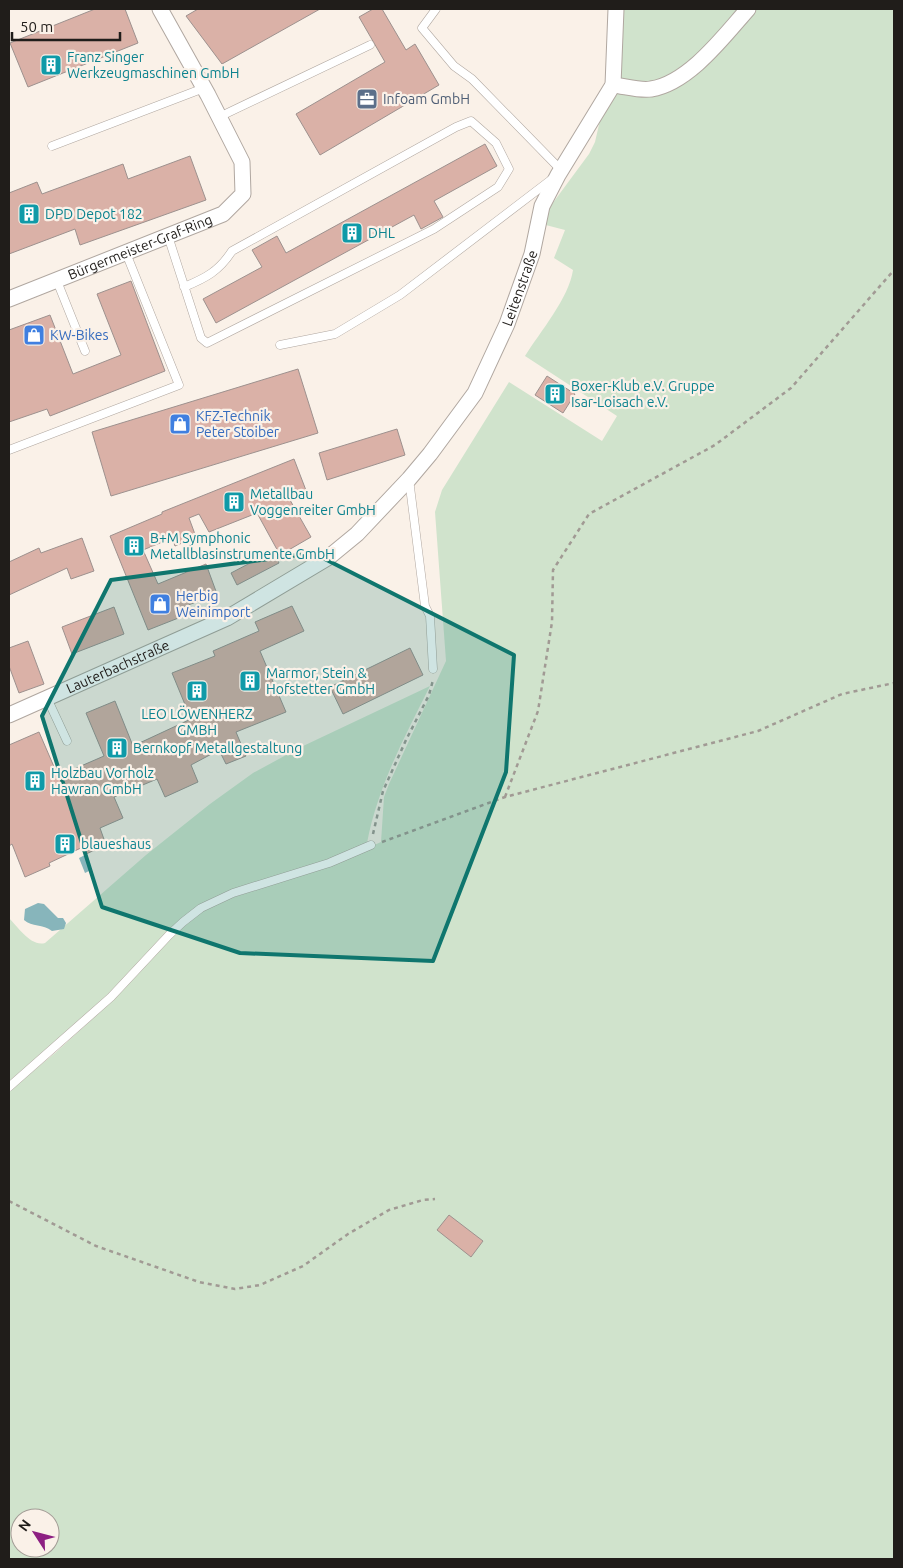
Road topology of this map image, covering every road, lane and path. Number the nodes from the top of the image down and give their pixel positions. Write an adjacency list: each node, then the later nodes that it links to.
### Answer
1 (160, 9): 7 (street, Bürgermeister-Graf-Ring)
2 (436, 9): 10 (lane)
3 (616, 9): 6 (street, Leitenstraße)
4 (748, 9): 6 (street)
5 (370, 45): 8 (lane)
6 (613, 85): 10 (street, Leitenstraße)
7 (204, 88): 8 (street, Bürgermeister-Graf-Ring); 9 (lane)
8 (219, 117): 11 (street, Bürgermeister-Graf-Ring)
9 (52, 146)
10 (559, 173): 17 (lane); 20 (street, Leitenstraße)
11 (168, 236): 12 (street, Bürgermeister-Graf-Ring); 15 (lane)
12 (126, 253): 14 (street, Bürgermeister-Graf-Ring); 19 (lane)
13 (894, 270): 27 (path)
14 (57, 281): 16 (street, Bürgermeister-Graf-Ring); 18 (lane)
15 (184, 287): 15 (lane)
16 (9, 300)
17 (280, 345)
18 (85, 351)
19 (9, 450)
20 (409, 480): 21 (street, Leitenstraße); 22 (lane)
21 (227, 618): 24 (street, Lauterbachstraße)
22 (433, 669): 28 (path)
23 (894, 682): 27 (path)
24 (47, 698): 25 (street, Lauterbachstraße); 26 (lane)
25 (9, 715)
26 (67, 740)
27 (505, 797): 28 (path)
28 (371, 846): 29 (lane)
29 (9, 1087)
30 (435, 1199): 31 (path)
31 (9, 1201)

